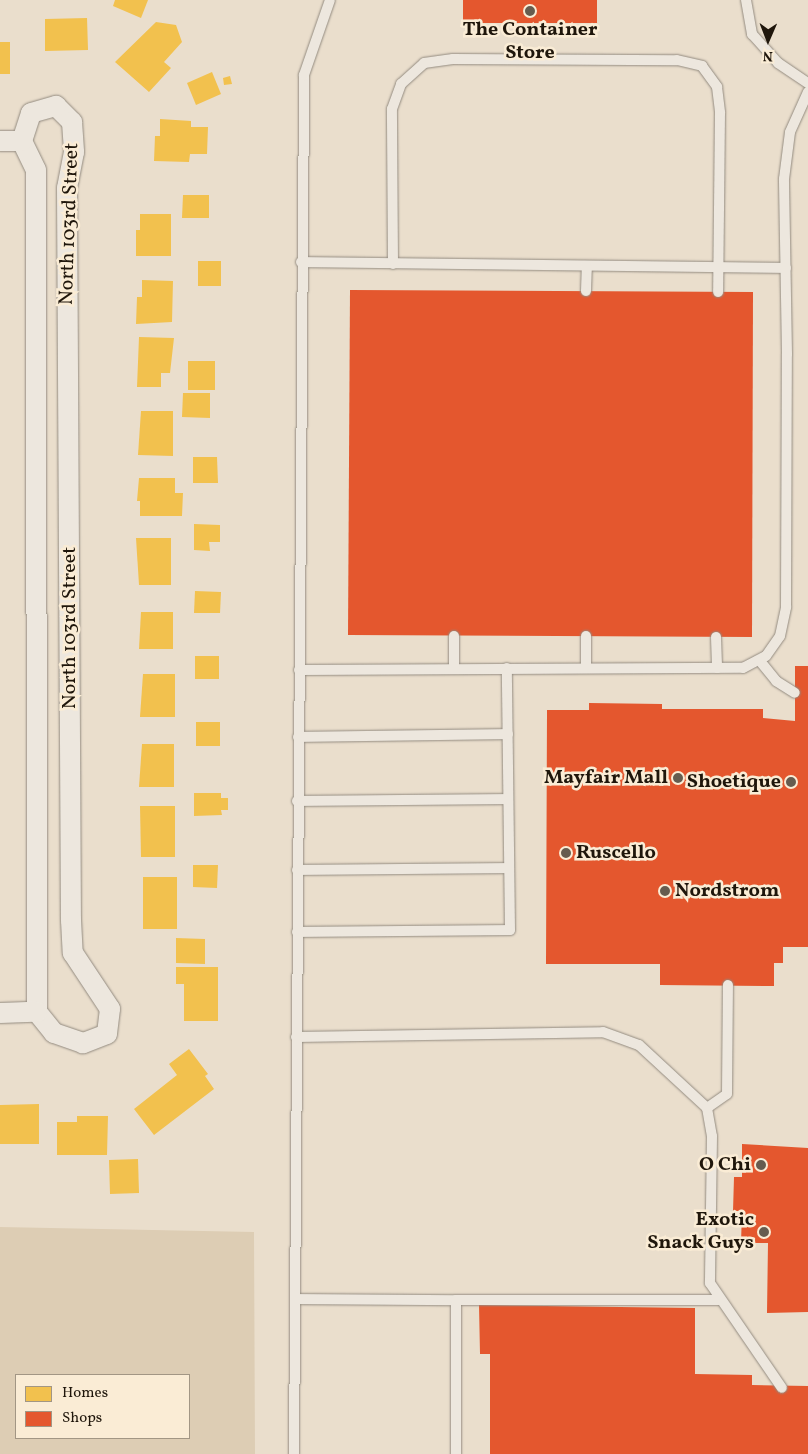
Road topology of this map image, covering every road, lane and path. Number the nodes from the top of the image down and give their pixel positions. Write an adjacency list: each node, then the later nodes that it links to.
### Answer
1 (330, 0): 7 (lane)
2 (746, 0): 3 (lane)
3 (808, 83)
4 (808, 92): 11 (lane)
5 (0, 141): 6 (street)
6 (22, 141): 32 (street, North 103rd Street); 32 (street, North 103rd Street)
7 (301, 262): 8 (lane); 22 (lane)
8 (393, 264): 9 (lane); 10 (lane)
9 (587, 266): 10 (lane); 12 (lane)
10 (718, 266): 11 (lane); 13 (lane)
11 (786, 268): 17 (lane)
12 (586, 291)
13 (718, 292)
14 (454, 636): 18 (lane)
15 (586, 636): 20 (lane)
16 (716, 637): 21 (lane)
17 (760, 661): 21 (lane); 23 (lane)
18 (454, 668): 19 (lane); 22 (lane)
19 (507, 668): 20 (lane); 24 (lane)
20 (586, 668): 21 (lane)
21 (716, 668)
22 (299, 670): 25 (lane)
23 (795, 693)
24 (508, 734): 25 (lane); 26 (lane)
25 (298, 737): 27 (lane)
26 (508, 800): 27 (lane); 28 (lane)
27 (297, 801): 29 (lane)
28 (509, 868): 29 (lane); 30 (lane)
29 (297, 870): 30 (lane)
30 (296, 932): 34 (lane)
31 (728, 985): 35 (lane)
32 (37, 1012): 33 (street)
33 (0, 1013)
34 (296, 1036): 35 (lane); 36 (lane)
35 (707, 1108): 38 (lane)
36 (295, 1299): 37 (lane); 40 (lane)
37 (456, 1300): 38 (lane); 41 (lane)
38 (720, 1300): 39 (lane)
39 (782, 1388)
40 (294, 1454)
41 (456, 1454)

